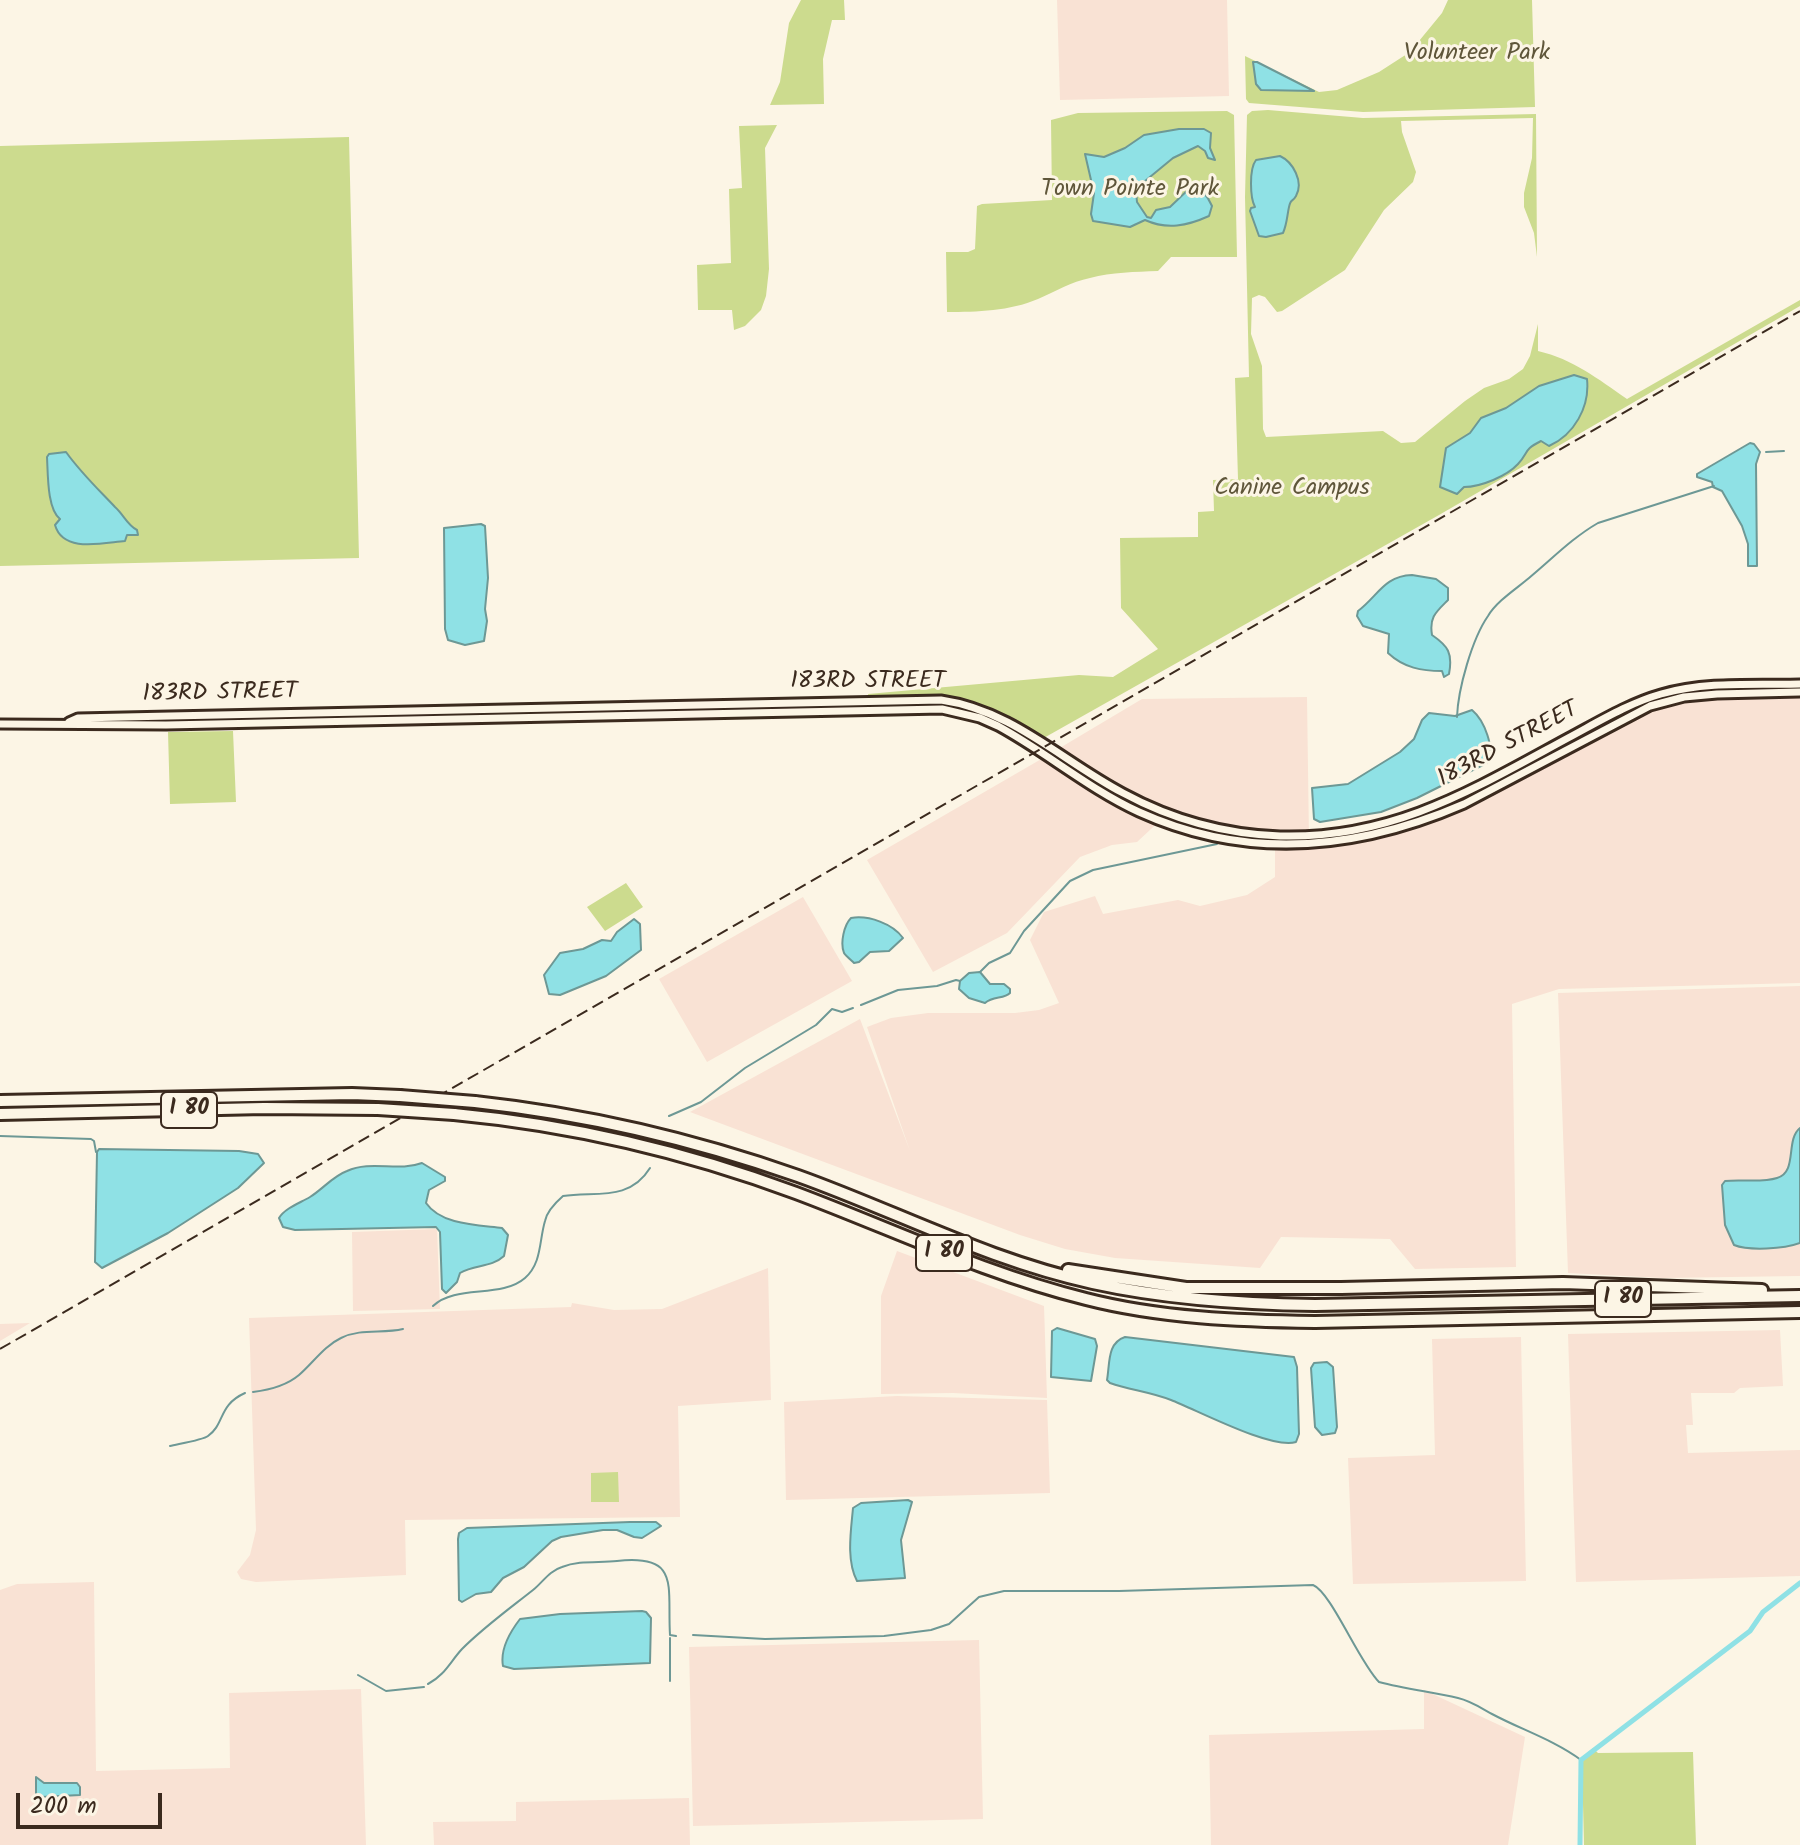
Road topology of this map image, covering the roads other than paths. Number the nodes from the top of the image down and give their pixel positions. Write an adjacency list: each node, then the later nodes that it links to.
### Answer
1 (1800, 684): 3 (street, 183RD STREET)
2 (1800, 692): 3 (street, 183RD STREET)
3 (67, 723): 4 (street, 183RD STREET)
4 (0, 724)
5 (0, 1101): 7 (highway, I 80, bridge)
6 (0, 1114): 9 (highway, I 80, bridge)
7 (1003, 1256): 8 (highway); 8 (highway, I 80)
8 (1800, 1294)
9 (1800, 1312)

